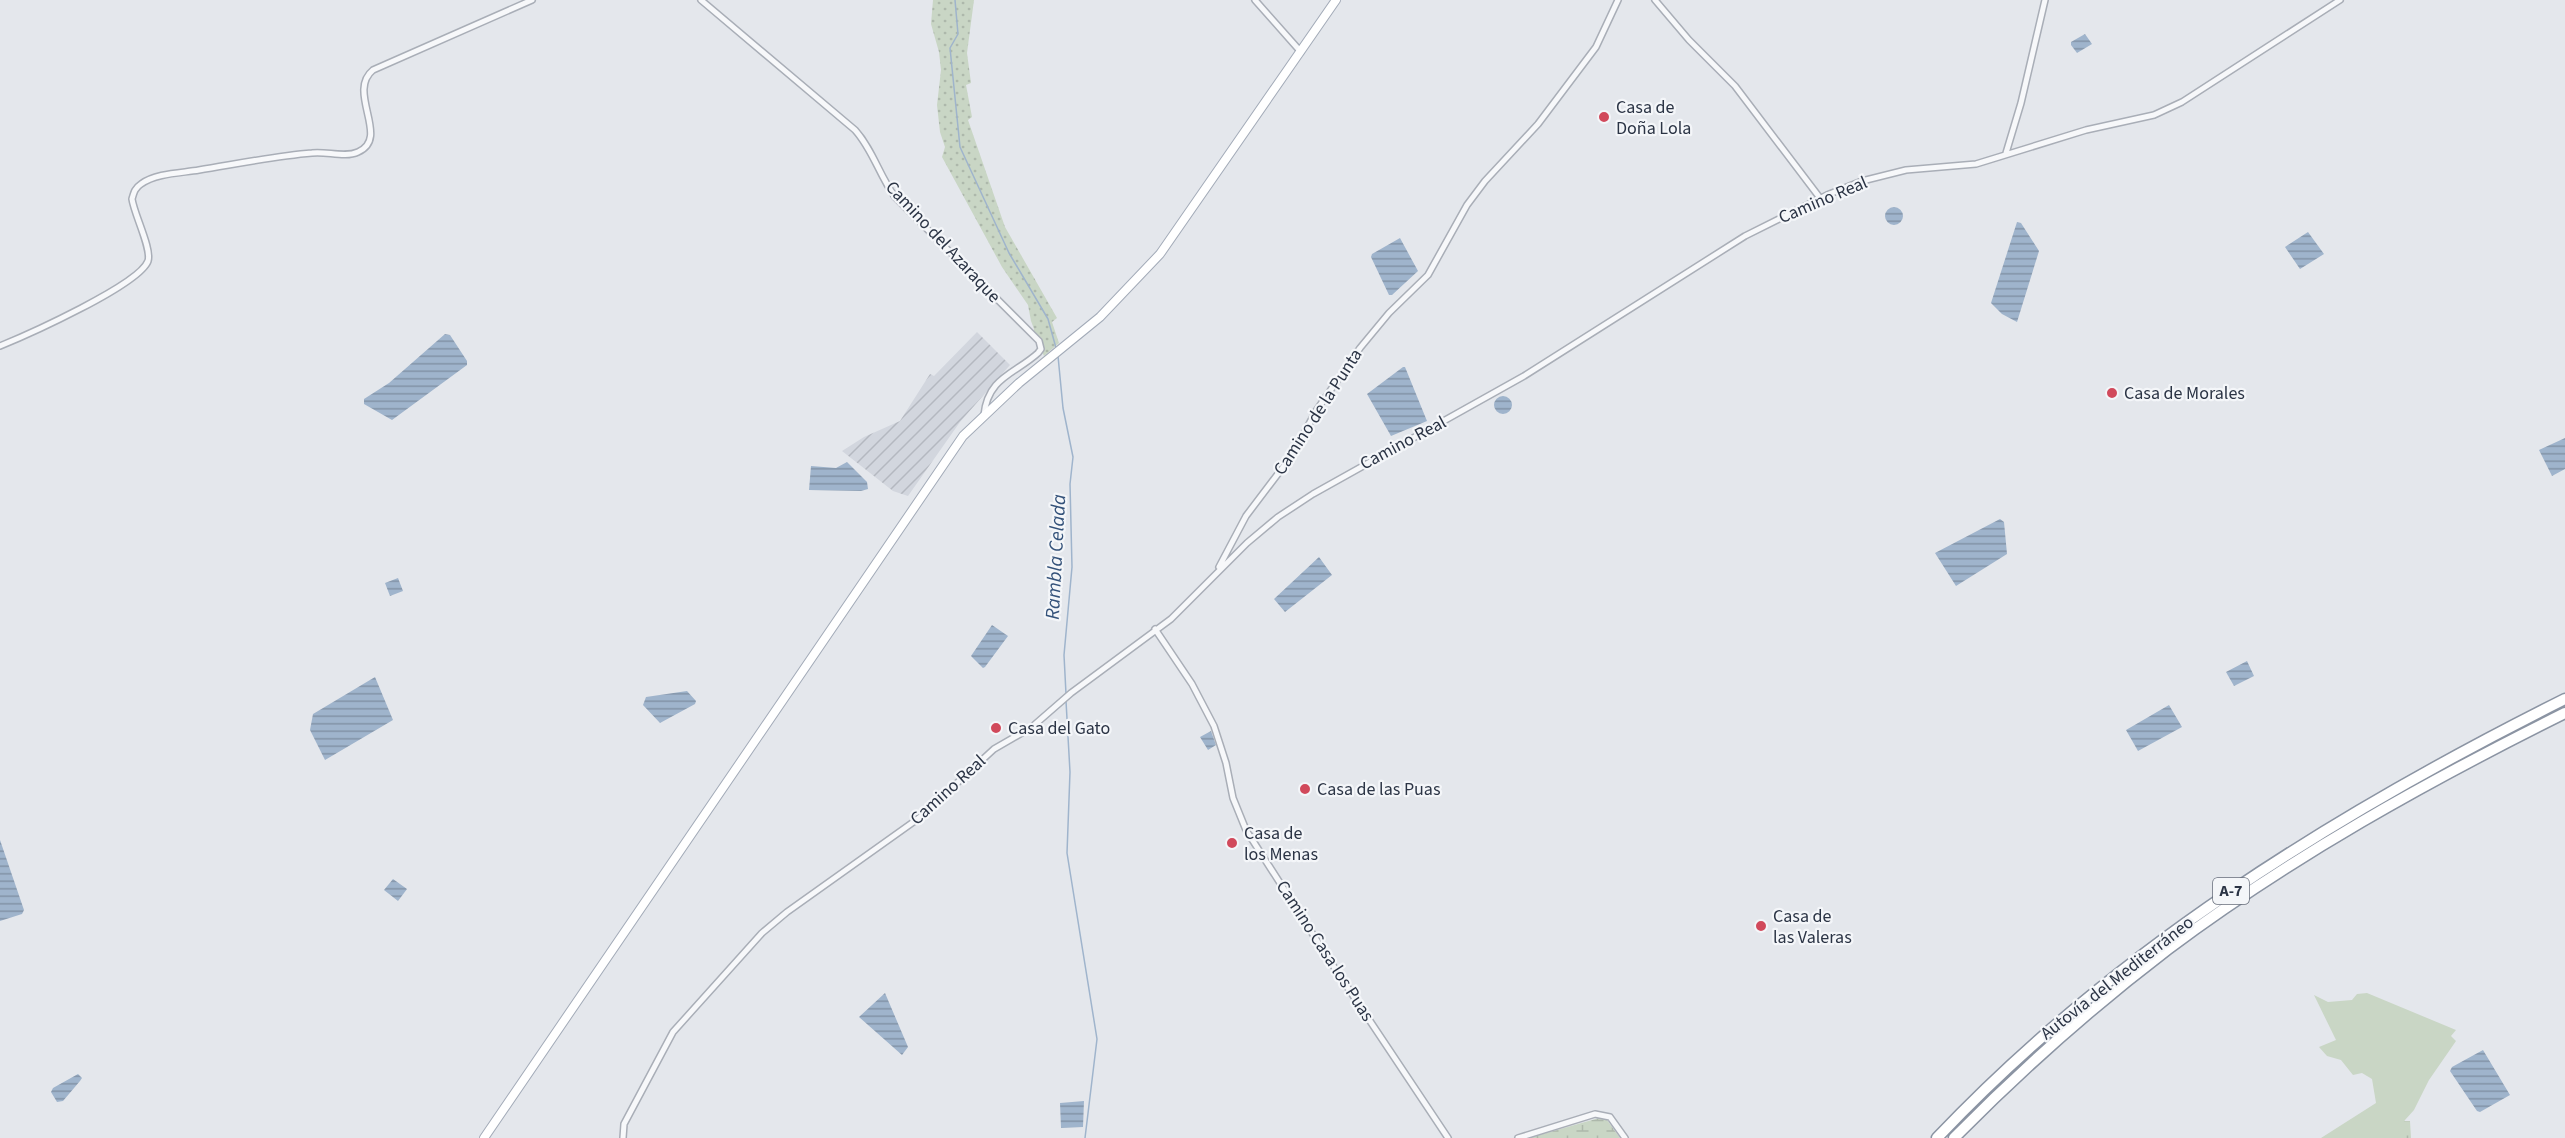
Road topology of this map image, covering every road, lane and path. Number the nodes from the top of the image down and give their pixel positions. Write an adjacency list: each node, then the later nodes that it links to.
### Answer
1 (532, 0): 12 (street)
2 (701, 0): 13 (street, Camino del Azaraque)
3 (1255, 0): 9 (street)
4 (1336, 0): 9 (main road)
5 (1618, 0): 14 (street, Camino de la Punta)
6 (1655, 0): 11 (street)
7 (2045, 0): 10 (street)
8 (2340, 0): 10 (street, Camino Real)
9 (1301, 52): 13 (main road)
10 (2006, 153): 11 (street, Camino Real)
11 (1820, 198): 14 (street, Camino Real)
12 (0, 346)
13 (984, 416): 18 (main road)
14 (1217, 571): 15 (street, Camino Real)
15 (1155, 629): 19 (street, Camino Real); 20 (street, Camino Casa los Puas)
16 (2565, 699): 23 (highway, Autovía del Mediterráneo / A-7)
17 (2565, 713): 24 (highway, Autovía del Mediterráneo / A-7)
18 (484, 1138)
19 (623, 1138)
20 (1448, 1138)
21 (1518, 1138): 22 (street)
22 (1625, 1138)
23 (1937, 1138)
24 (1954, 1138)

